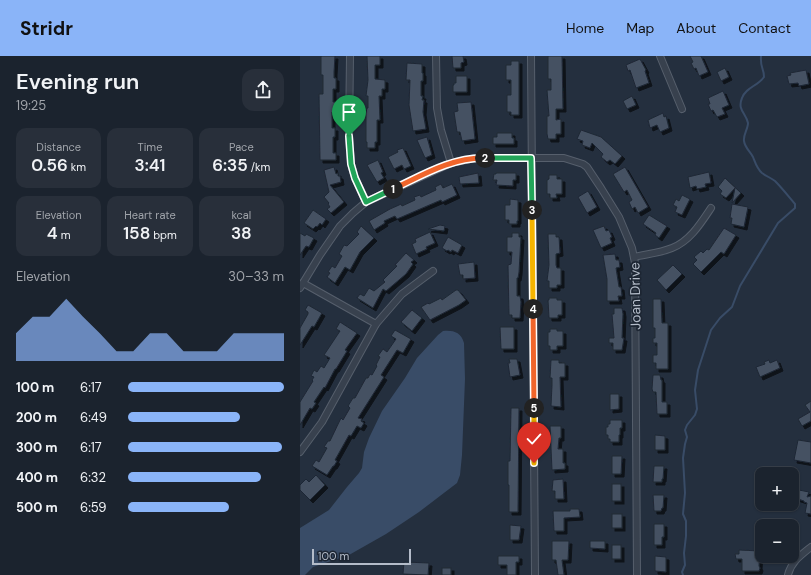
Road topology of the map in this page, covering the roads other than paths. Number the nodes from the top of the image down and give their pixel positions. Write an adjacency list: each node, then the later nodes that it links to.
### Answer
1 (350, 56): 8 (street)
2 (436, 56): 7 (street)
3 (531, 56): 6 (street)
4 (660, 56): 5 (street)
5 (682, 109)
6 (531, 158): 7 (street, Joan Drive); 10 (street, Joan Drive); 16 (street)
7 (451, 163): 8 (street, Joan Drive)
8 (366, 202): 12 (street, Joan Drive)
9 (711, 208): 10 (street)
10 (634, 257): 17 (street, Joan Drive)
11 (433, 272): 13 (street)
12 (301, 285): 13 (street)
13 (376, 324): 14 (street)
14 (300, 452)
15 (811, 547): 18 (street)
16 (534, 575)
17 (637, 575)
18 (788, 575)

